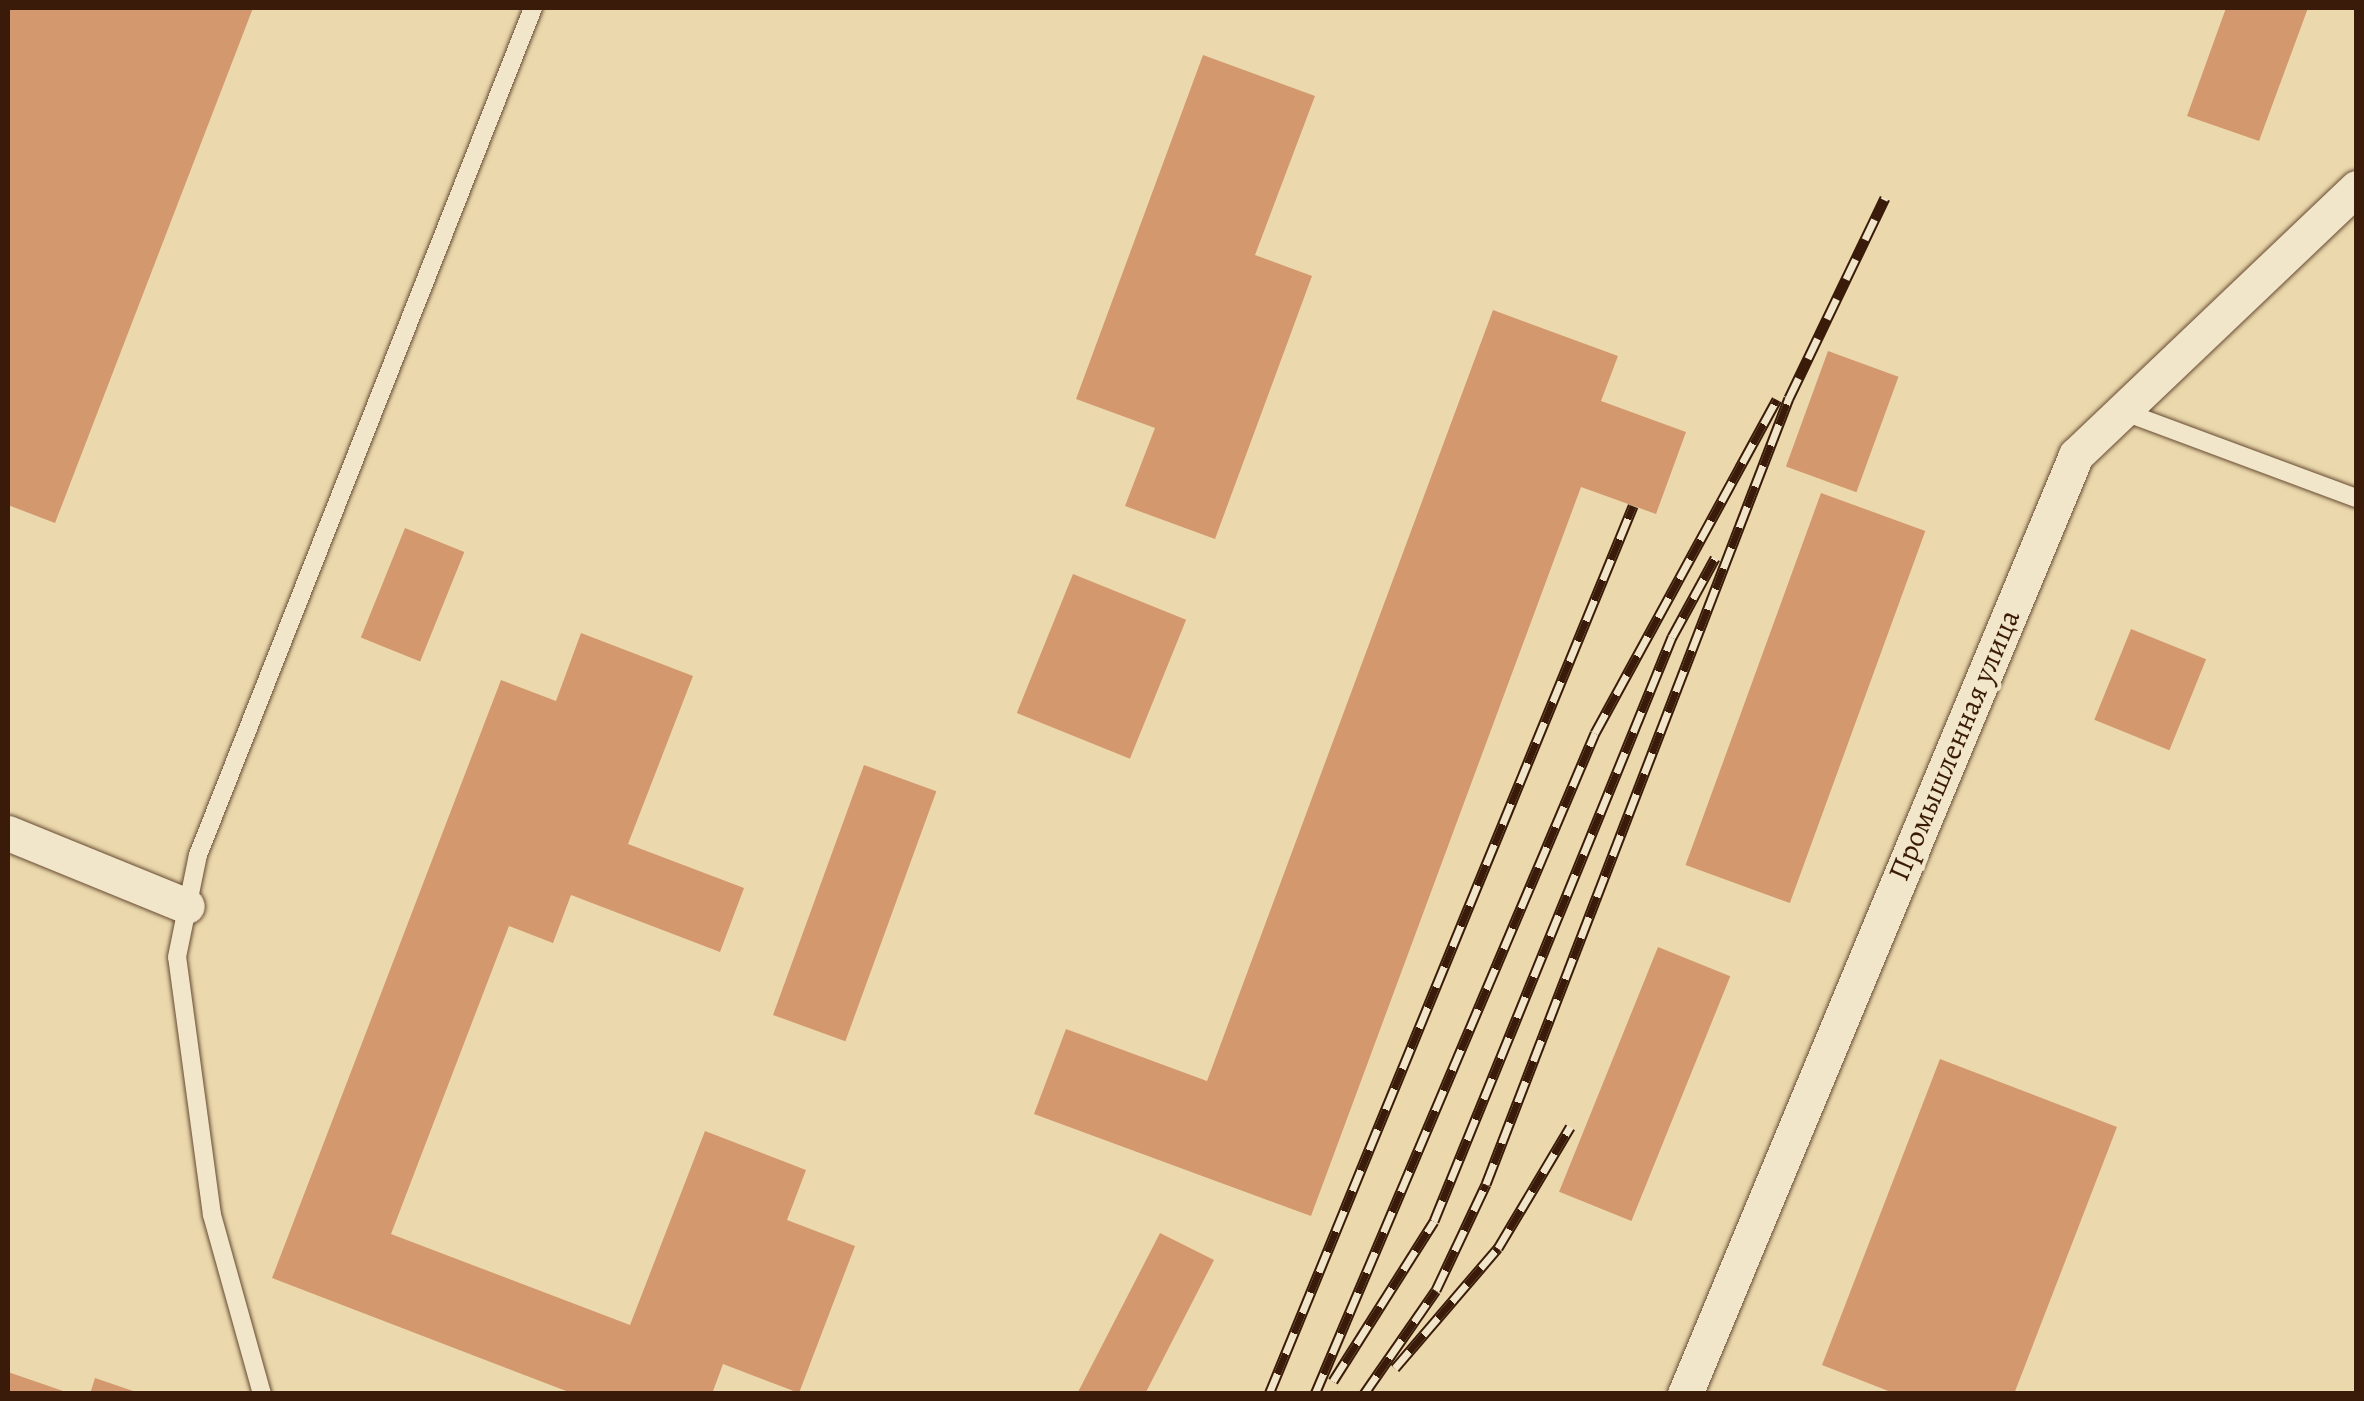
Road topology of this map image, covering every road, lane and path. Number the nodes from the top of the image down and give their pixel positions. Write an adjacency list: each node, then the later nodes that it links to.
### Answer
1 (533, 8): 6 (lane)
2 (2356, 188): 3 (street, Промышленная улица)
3 (2122, 411): 4 (lane); 8 (street, Промышленная улица)
4 (2356, 498)
5 (8, 833): 6 (street)
6 (188, 906): 7 (lane)
7 (262, 1394)
8 (1685, 1394)

